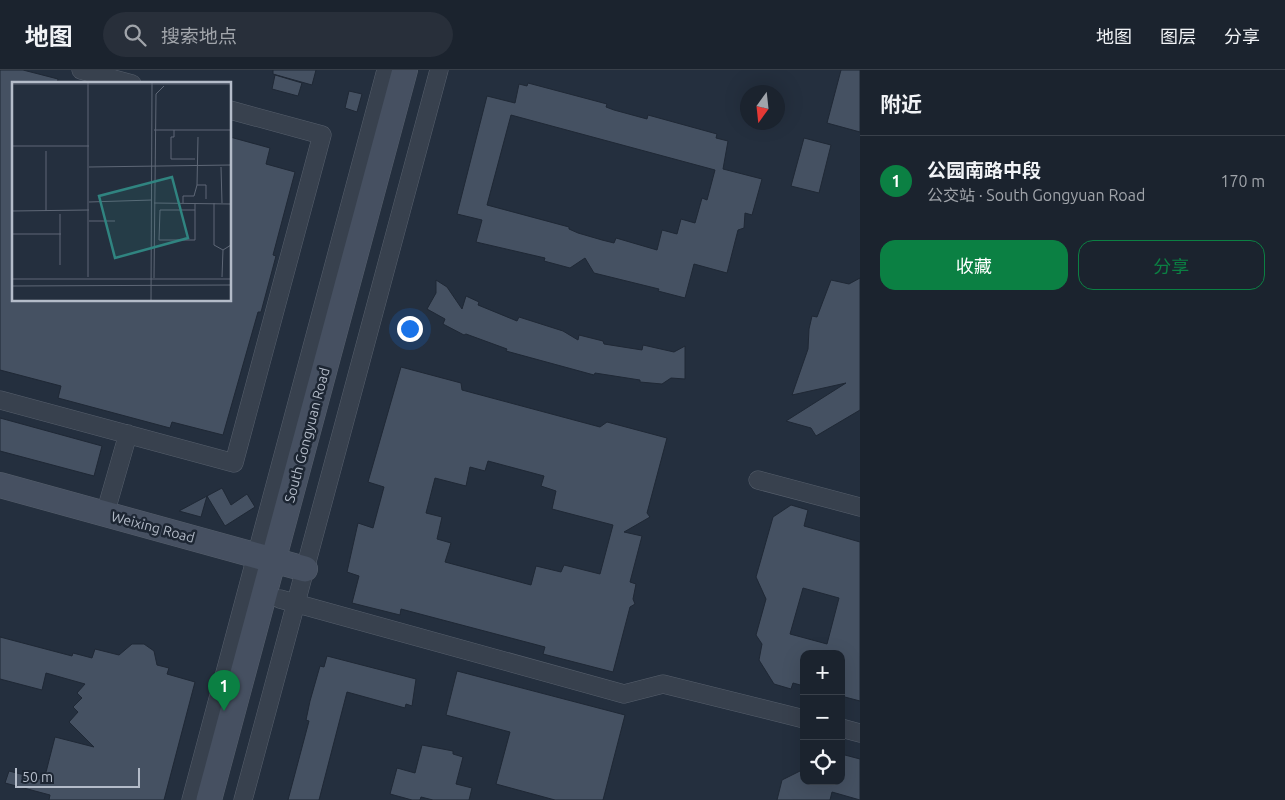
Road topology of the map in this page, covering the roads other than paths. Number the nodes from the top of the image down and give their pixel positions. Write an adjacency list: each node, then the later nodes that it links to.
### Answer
1 (81, 70): 6 (street)
2 (386, 70): 14 (street)
3 (405, 70): 14 (main road, South Gongyuan Road)
4 (420, 70): 14 (main road, South Gongyuan Road)
5 (439, 70): 14 (street)
6 (125, 82)
7 (231, 110): 9 (street)
8 (0, 400): 9 (street)
9 (128, 434): 13 (street)
10 (758, 480): 12 (street)
11 (0, 485): 13 (main road, Weixing Road)
12 (860, 507)
13 (105, 514): 14 (main road, Weixing Road)
14 (281, 562): 15 (main road, South Gongyuan Road); 19 (street); 20 (main road, South Gongyuan Road)
15 (288, 601): 16 (street); 21 (main road, South Gongyuan Road); 22 (street)
16 (800, 718)
17 (845, 729): 18 (street)
18 (860, 733)
19 (191, 800)
20 (208, 800)
21 (225, 800)
22 (243, 800)

